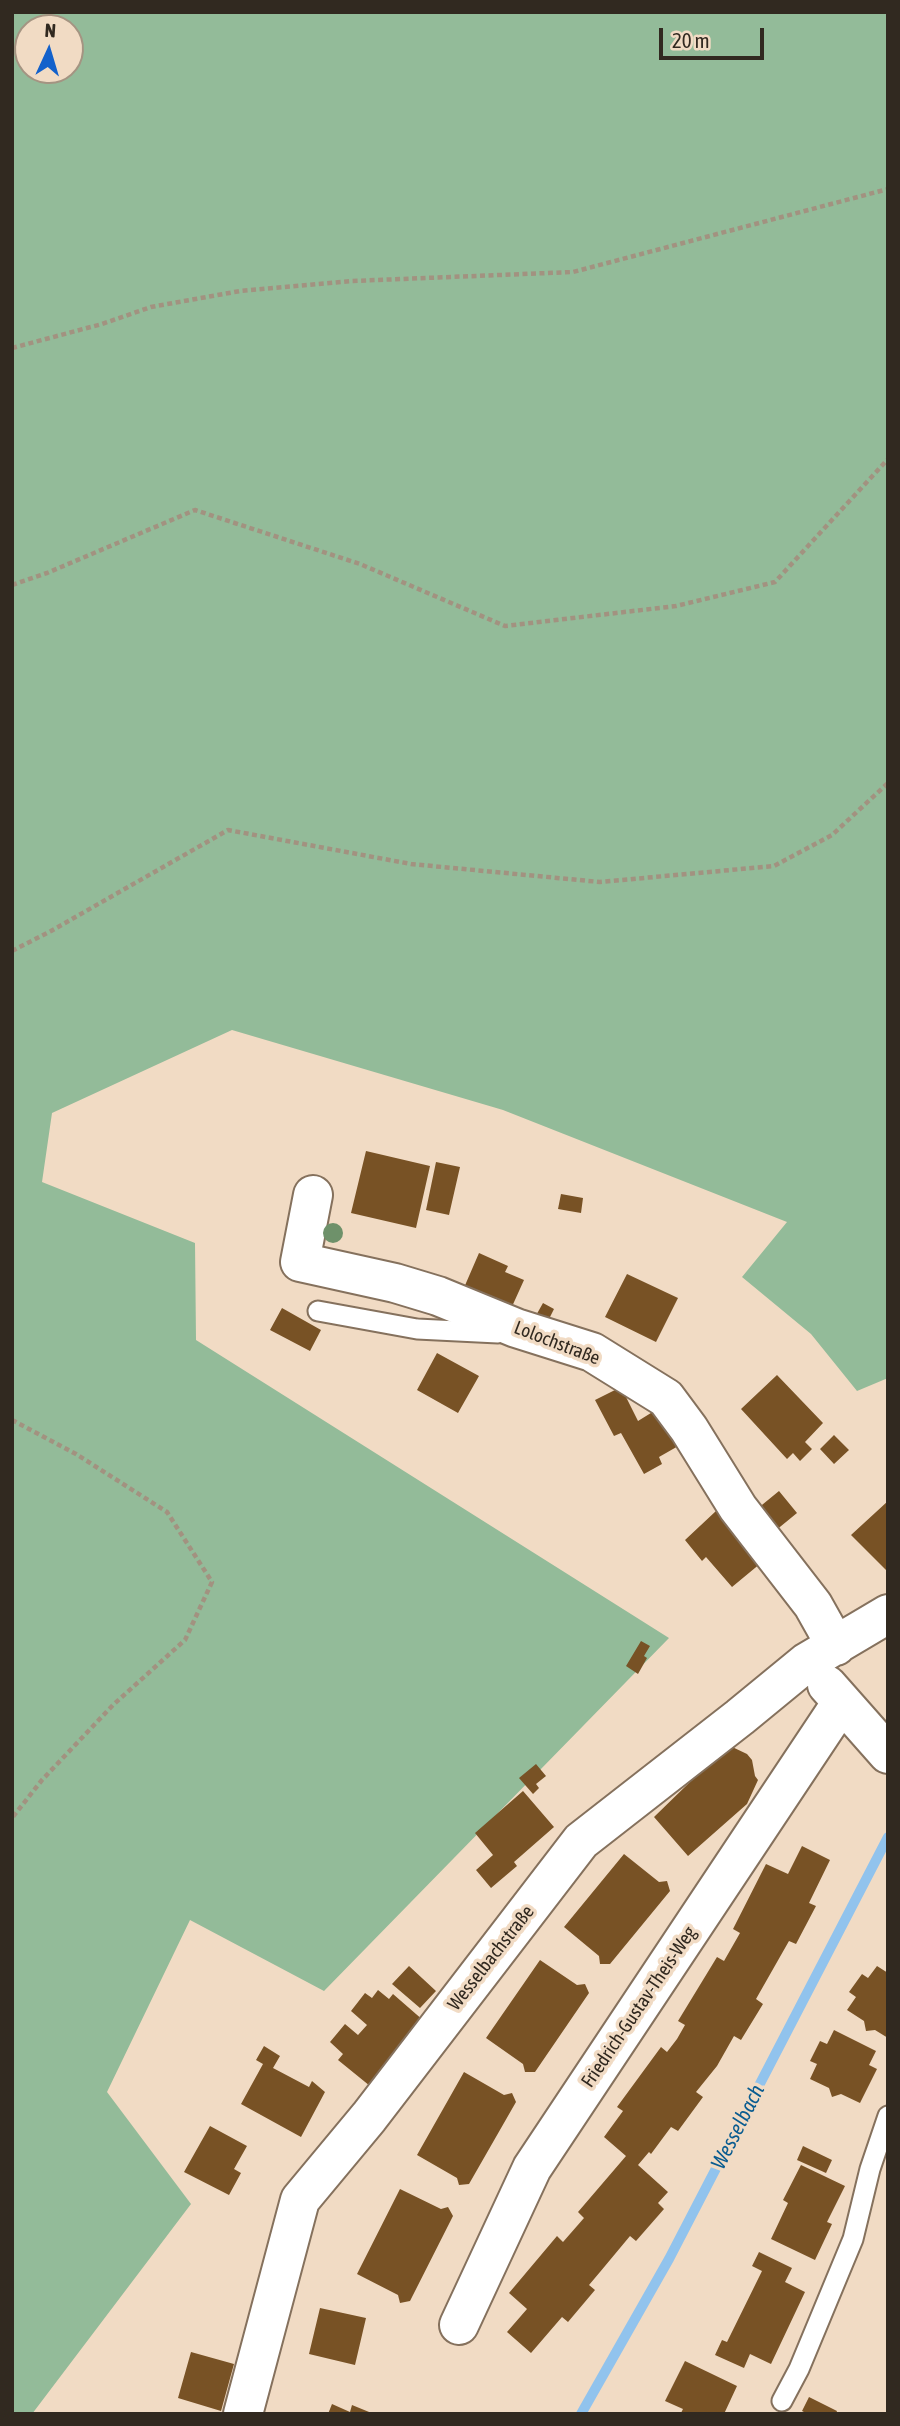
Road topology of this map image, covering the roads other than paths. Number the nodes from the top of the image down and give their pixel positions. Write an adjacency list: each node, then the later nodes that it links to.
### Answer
1 (313, 1195): 3 (street, Lolochstraße)
2 (318, 1311): 3 (lane)
3 (516, 1328): 5 (street, Lolochstraße)
4 (888, 1614): 5 (street, Wesselbachstraße)
5 (821, 1654): 6 (street); 11 (street, Wesselbachstraße)
6 (842, 1702): 7 (street); 9 (street, Friedrich-Gustav-Theis-Weg)
7 (888, 1754)
8 (888, 2116): 10 (lane)
9 (459, 2325)
10 (782, 2400)
11 (243, 2414)

